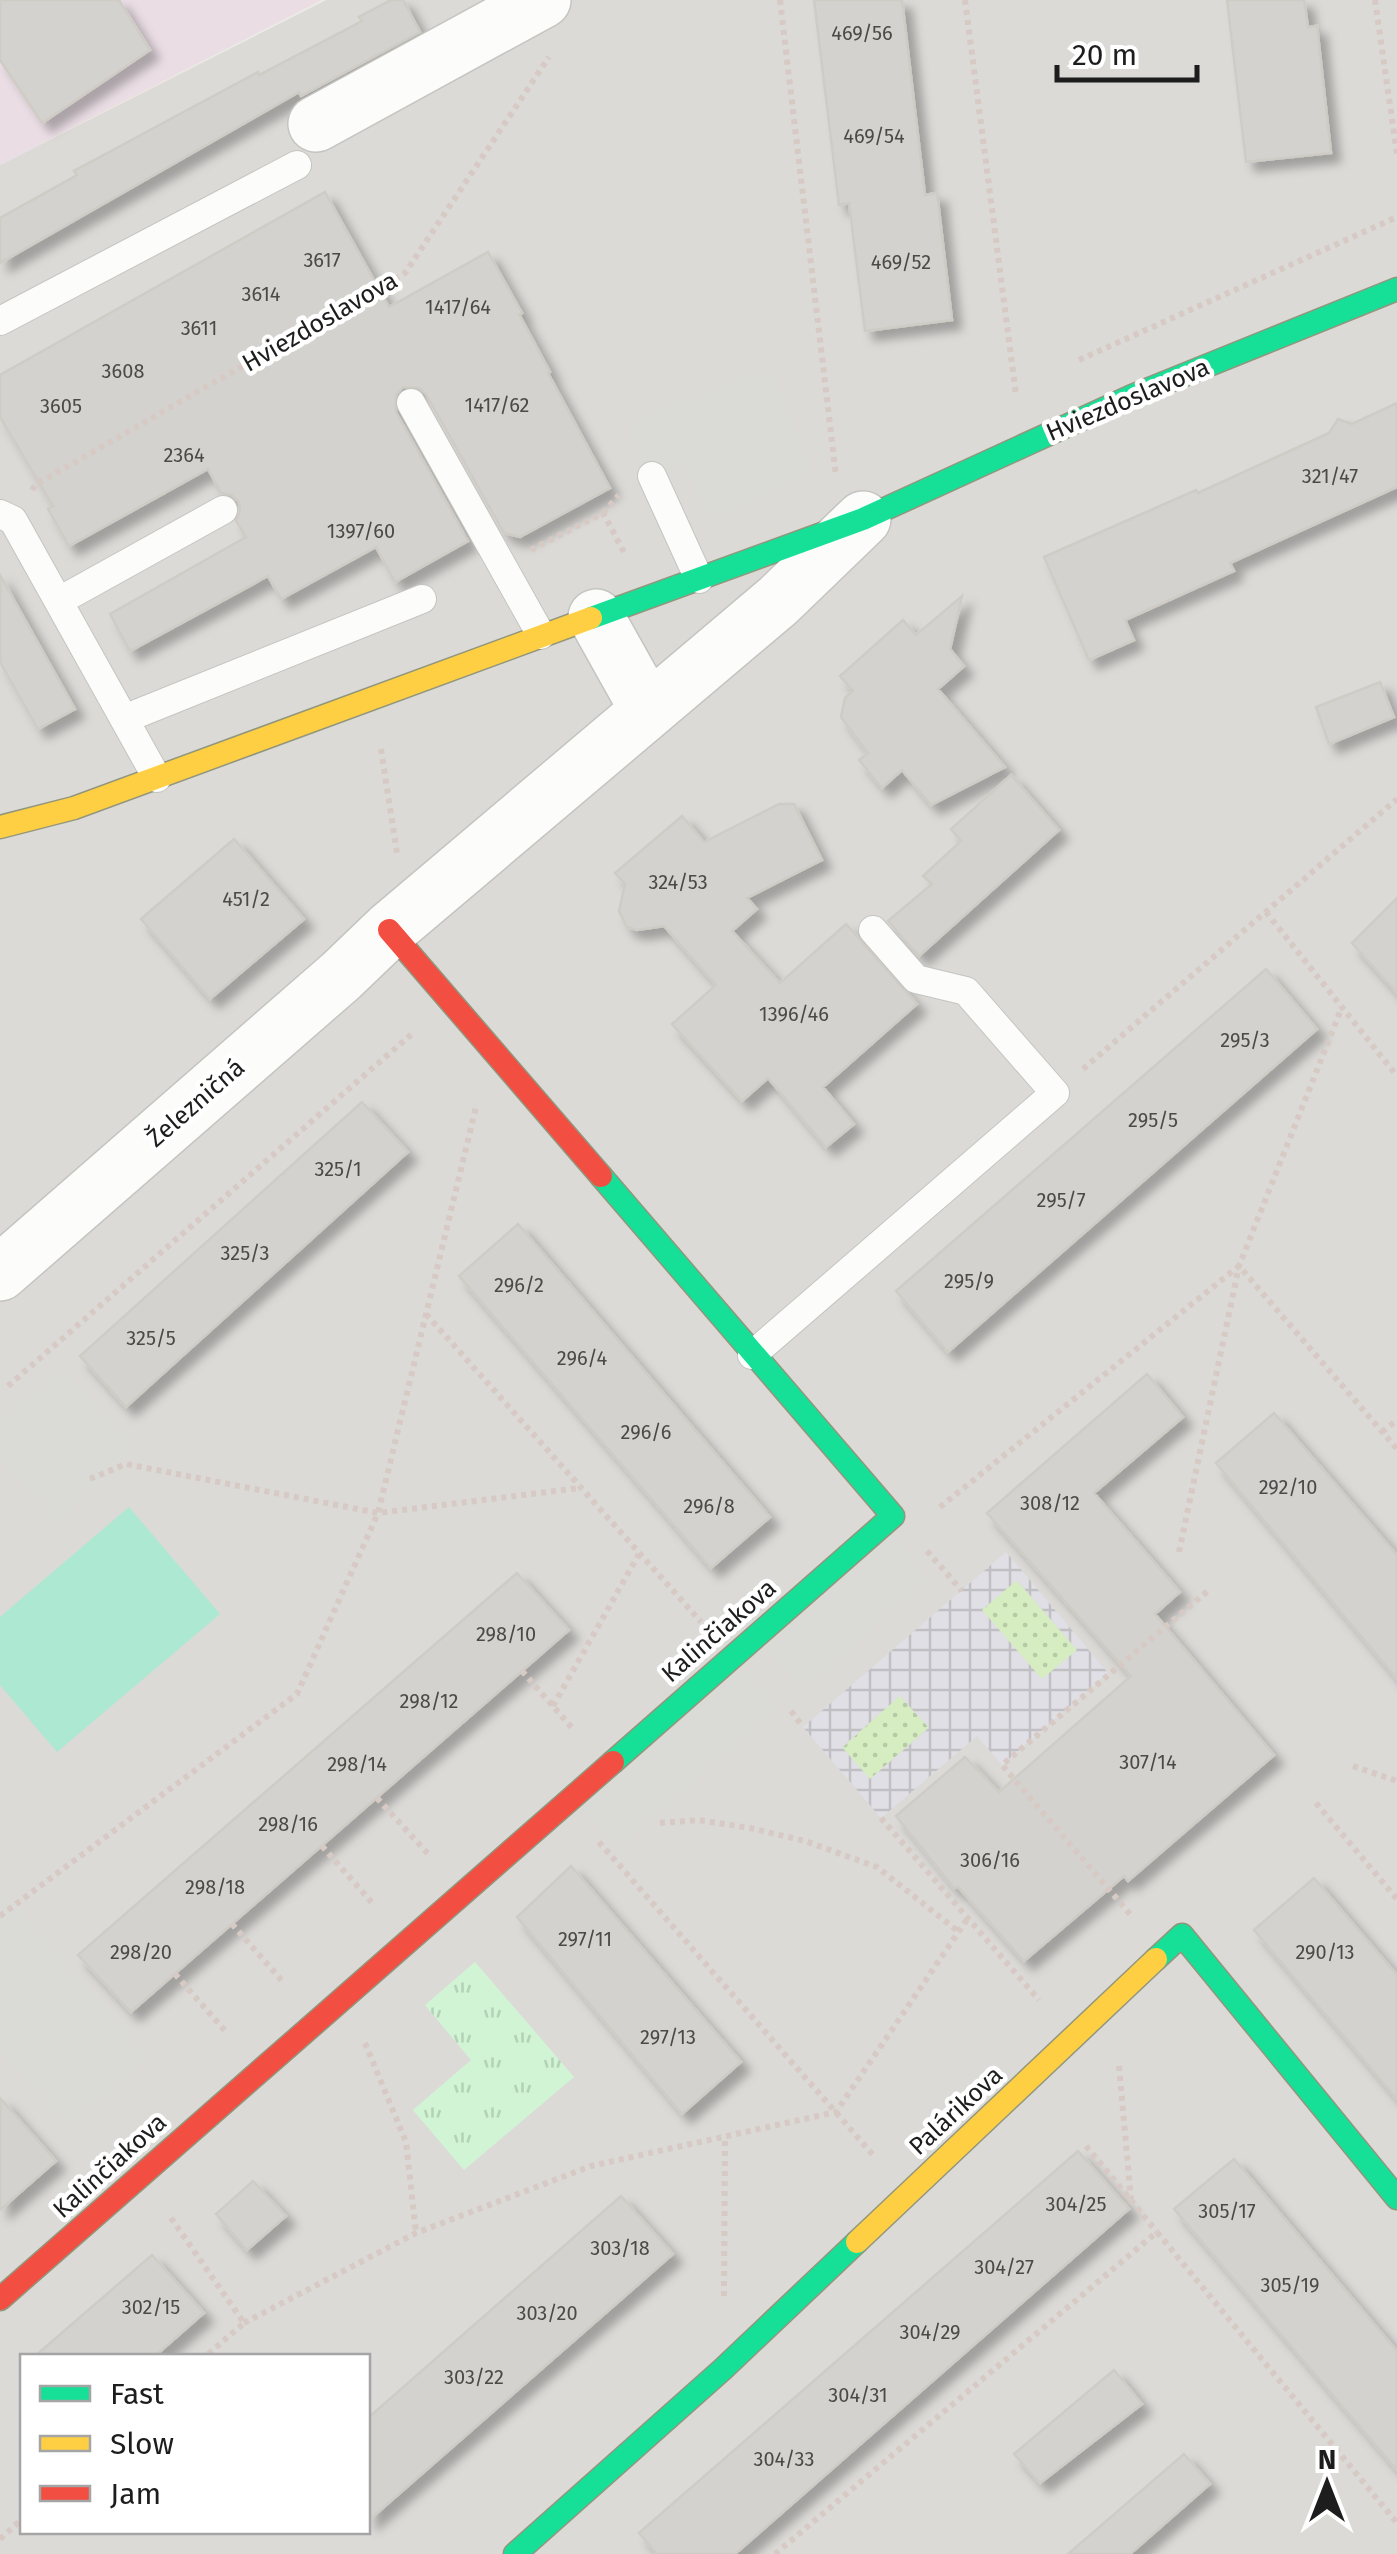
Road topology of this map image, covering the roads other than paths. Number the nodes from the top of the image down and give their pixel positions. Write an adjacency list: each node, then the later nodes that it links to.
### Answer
1 (551, 22): 2 (street)
2 (306, 145): 4 (lane)
3 (1397, 289): 7 (street, Hviezdoslavova)
4 (0, 321)
5 (411, 403): 14 (lane)
6 (652, 476): 10 (lane)
7 (851, 504): 10 (street, Hviezdoslavova); 15 (street, Hviezdoslavova)
8 (223, 510): 12 (lane)
9 (7, 517): 12 (lane)
10 (699, 579): 13 (street, Hviezdoslavova)
11 (422, 599): 16 (lane)
12 (59, 601): 16 (lane)
13 (596, 616): 14 (street, Hviezdoslavova); 15 (street)
14 (541, 635): 17 (street, Hviezdoslavova)
15 (648, 710): 19 (street, Hviezdoslavova)
16 (124, 719): 17 (lane)
17 (157, 778): 18 (street, Hviezdoslavova)
18 (0, 827)
19 (389, 930): 21 (street, Železničná); 22 (street)
20 (872, 930): 22 (lane)
21 (0, 1273)
22 (752, 1355): 24 (street, Kalinčiakova)
23 (1397, 2198): 25 (street, Palárikova)
24 (0, 2298)
25 (515, 2554)

